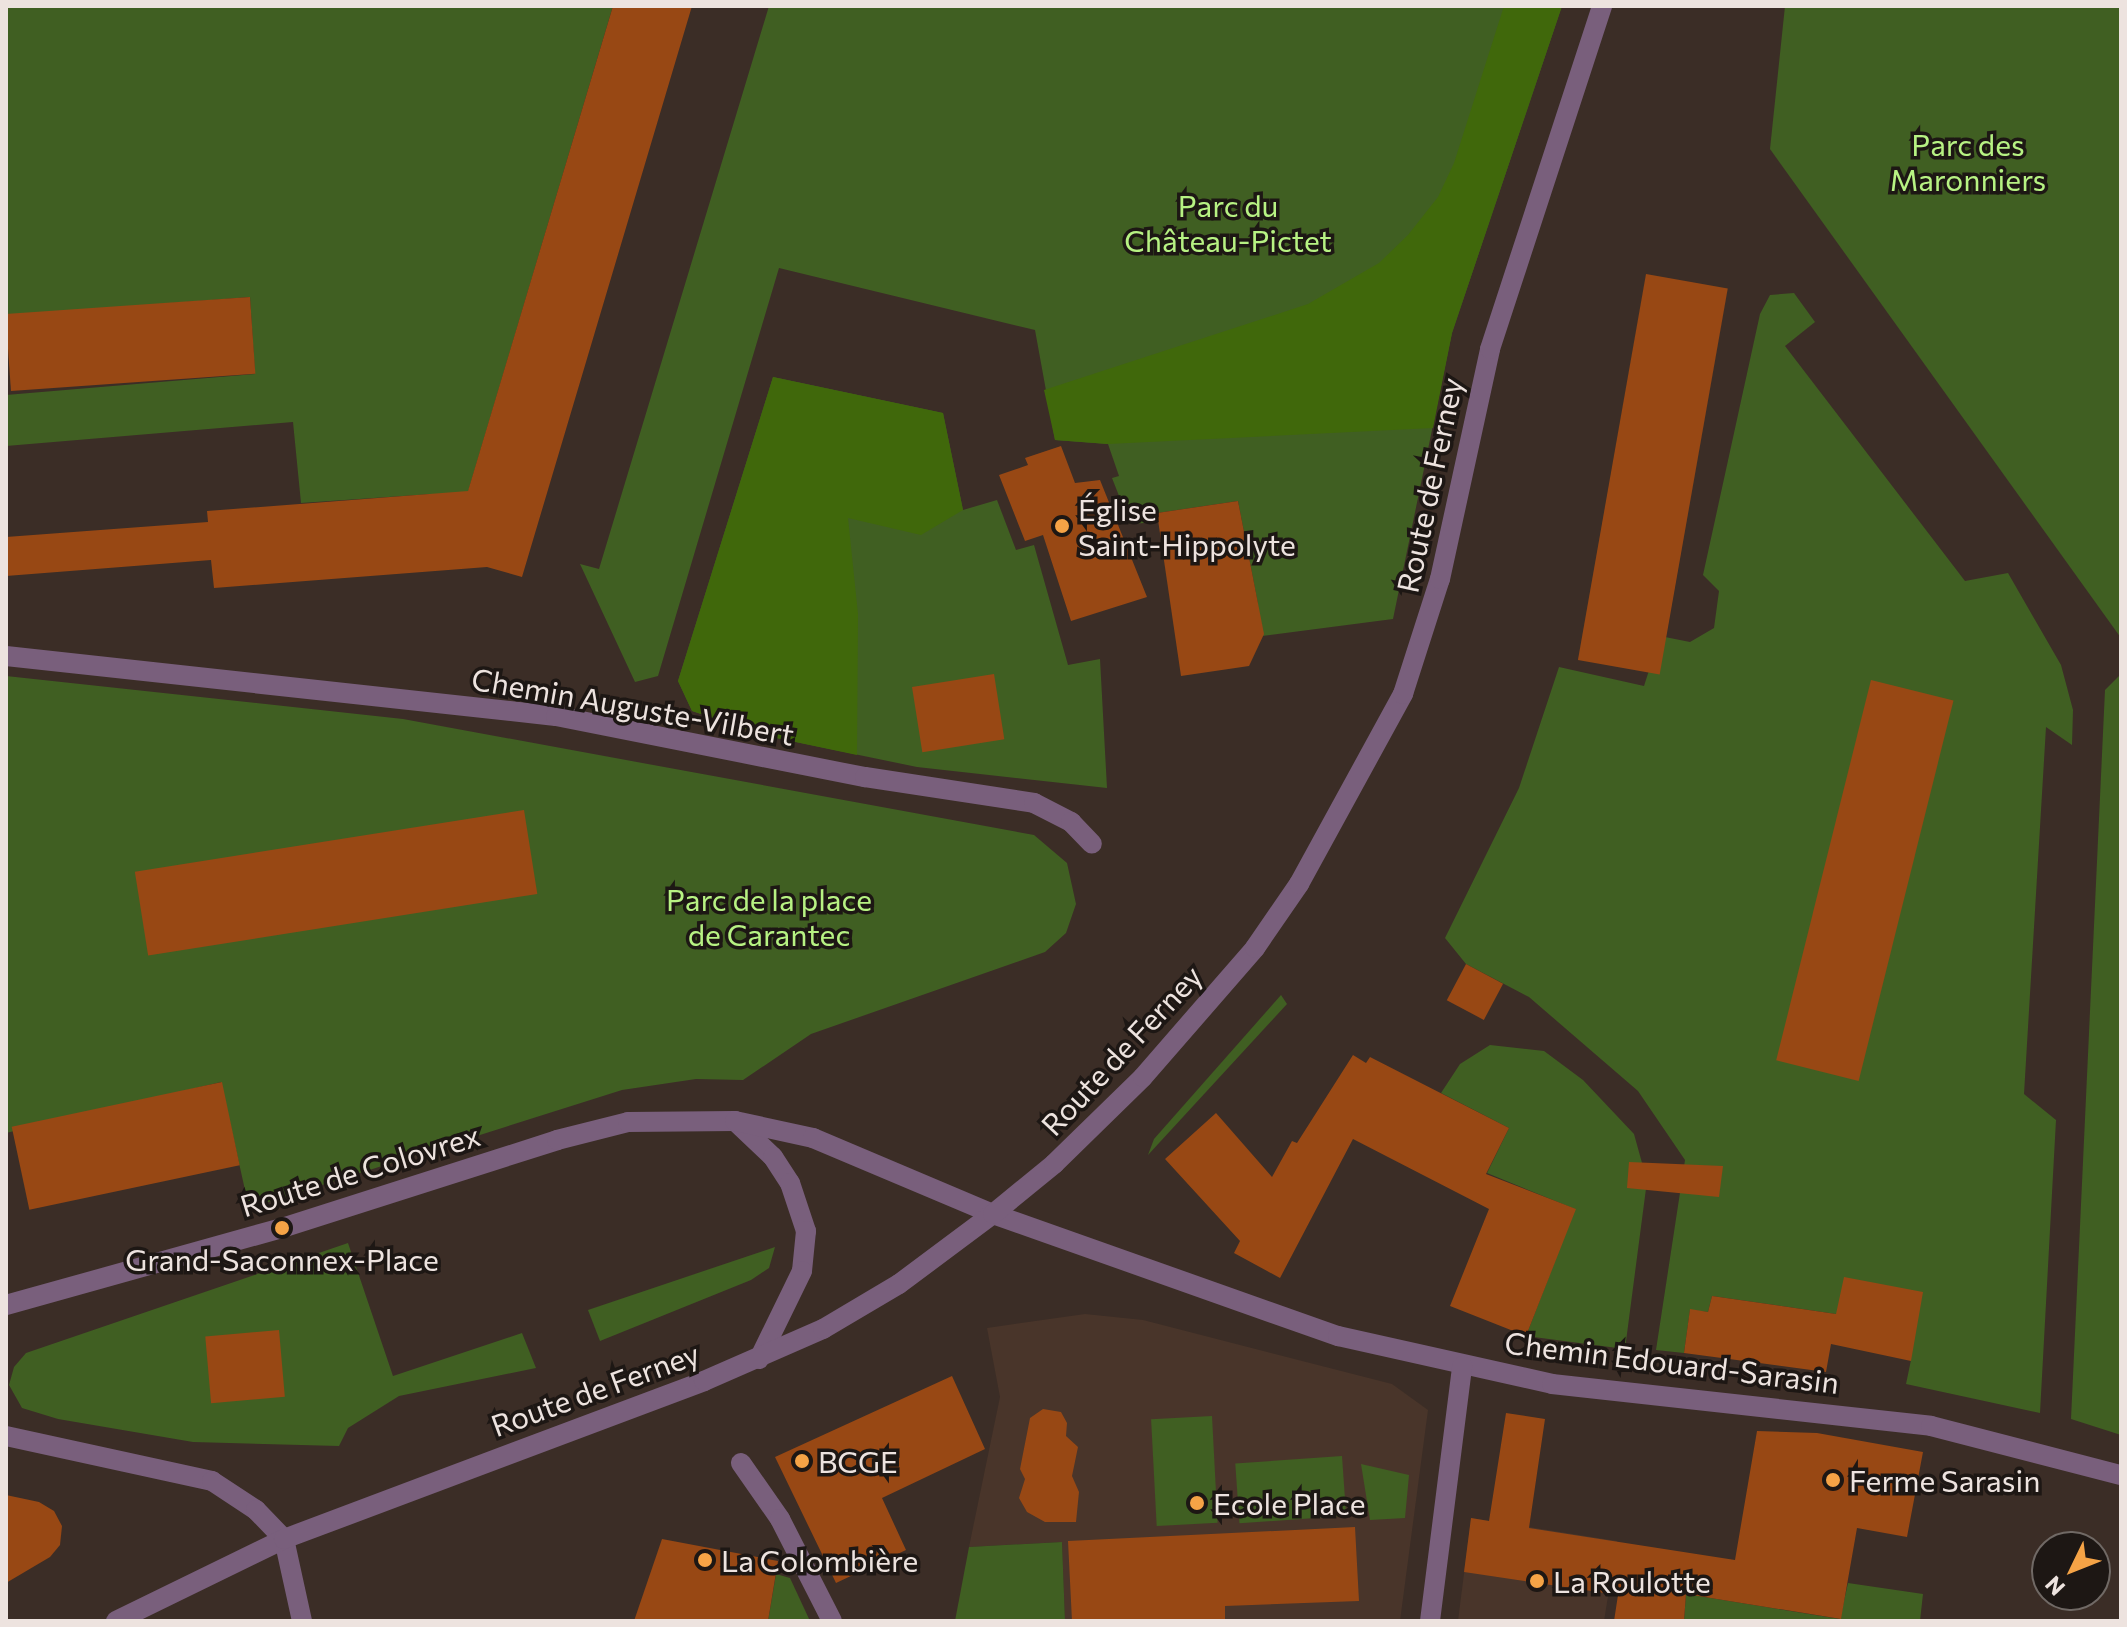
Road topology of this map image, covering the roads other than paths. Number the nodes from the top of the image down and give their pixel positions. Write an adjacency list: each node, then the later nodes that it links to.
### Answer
1 (1602, 6): 5 (street, Route de Ferney)
2 (6, 656): 3 (street, Chemin Auguste-Vilbert)
3 (1092, 844)
4 (735, 1121): 5 (street, Route de Colovrex); 6 (street, Route de Colovrex); 7 (street)
5 (993, 1214): 7 (street, Route de Ferney); 8 (street, Chemin Edouard-Sarasin)
6 (6, 1305)
7 (759, 1359): 12 (street, Route de Ferney)
8 (1462, 1366): 11 (street, Chemin Edouard-Sarasin); 16 (street)
9 (6, 1436): 12 (street)
10 (741, 1463): 15 (street)
11 (2121, 1475)
12 (284, 1539): 13 (street, Route de Ferney); 14 (street)
13 (116, 1621)
14 (302, 1621)
15 (832, 1621)
16 (1430, 1621)

